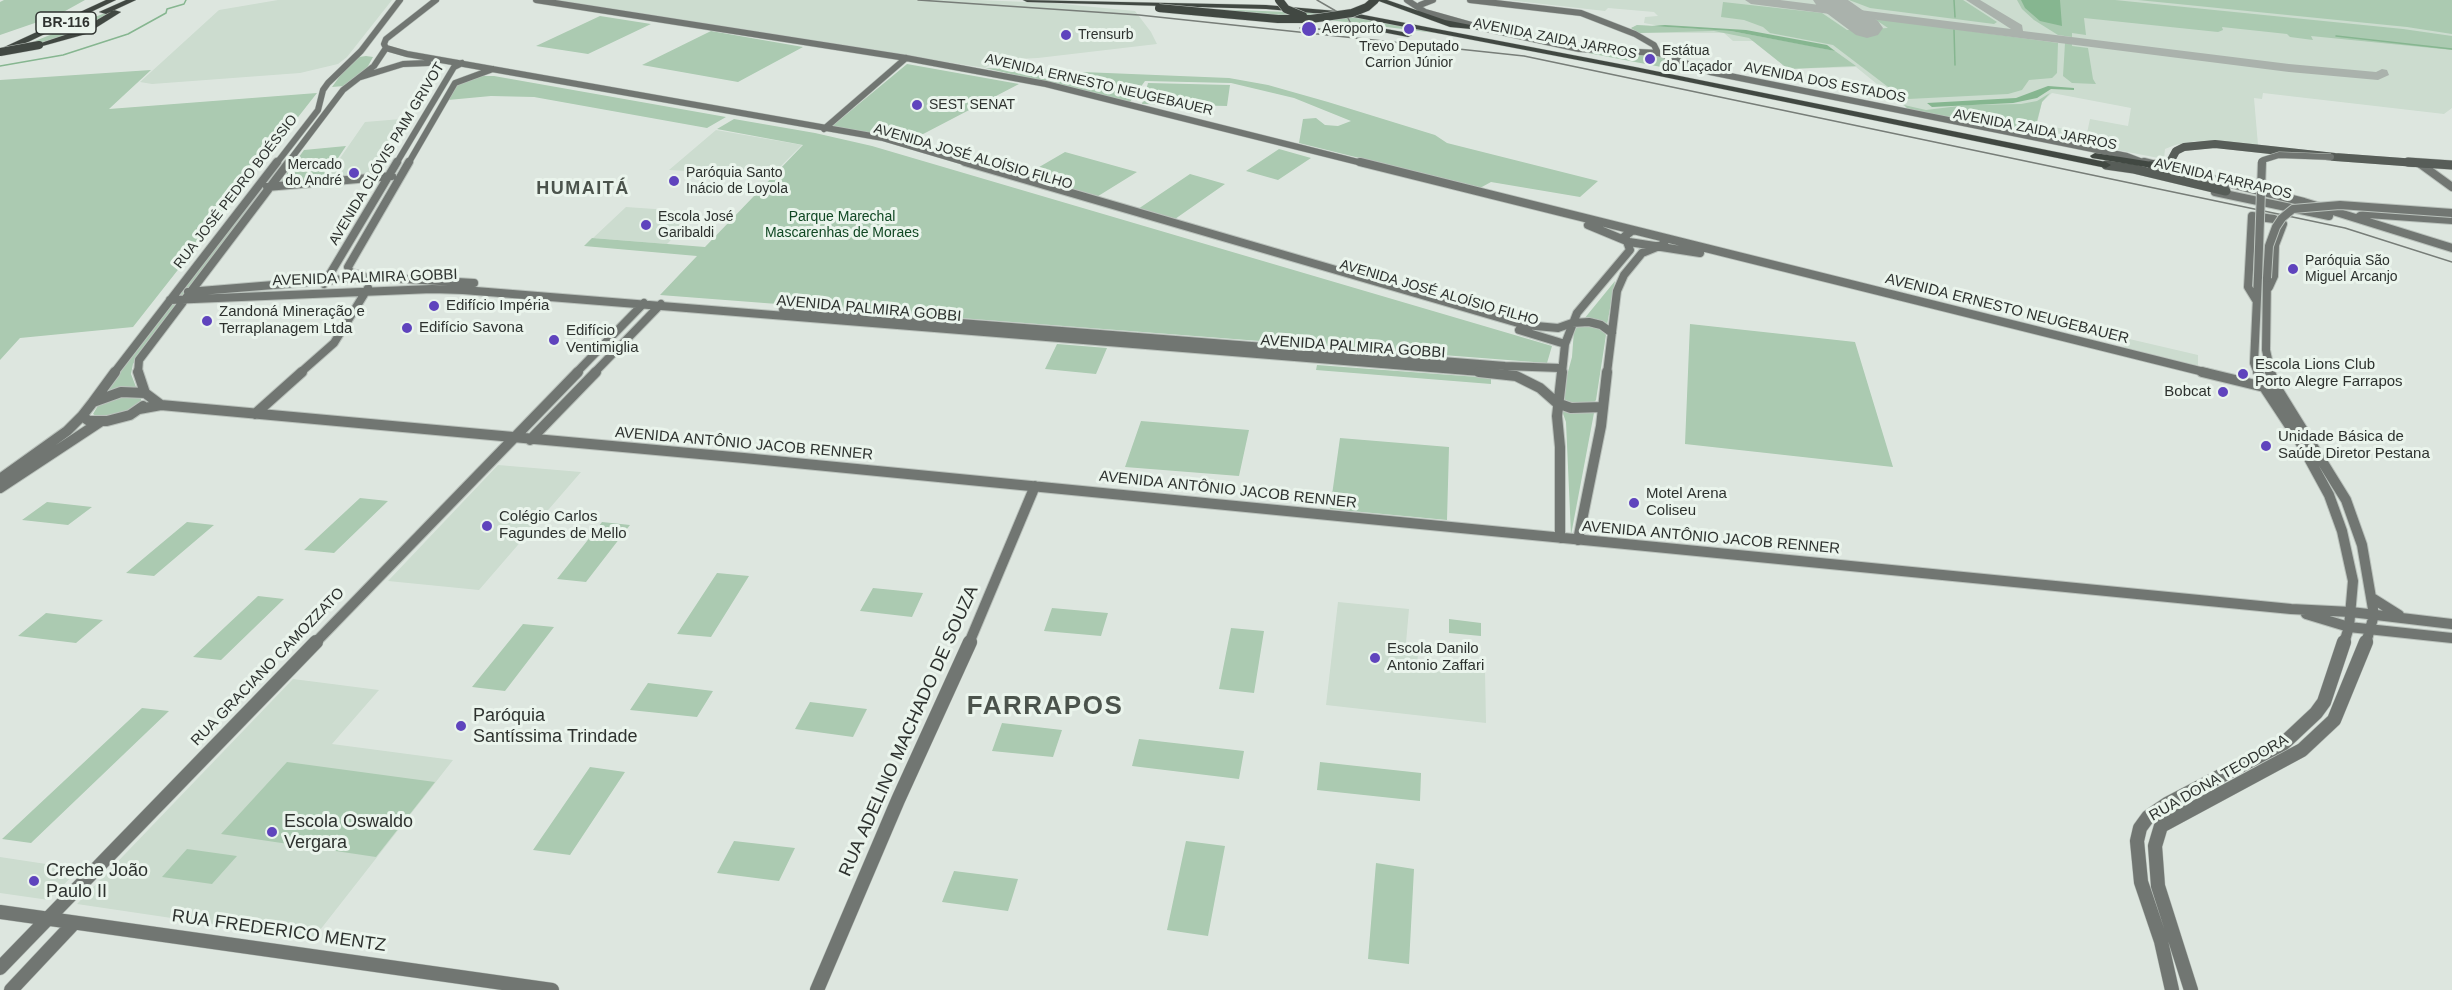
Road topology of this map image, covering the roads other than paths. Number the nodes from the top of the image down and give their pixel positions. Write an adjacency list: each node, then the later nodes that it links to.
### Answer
1 (110, 0): 23 (highway); 24 (highway, BR-116)
2 (132, 0): 24 (highway)
3 (138, 0): 26 (highway, bridge)
4 (400, 0): 29 (street, RUA JOSÉ PEDRO BOÉSSIO)
5 (436, 0): 25 (street, RUA JOSÉ PEDRO BOÉSSIO)
6 (536, 0): 32 (street, AVENIDA ERNESTO NEUGEBAUER)
7 (1027, 0): 16 (highway, AVENIDA ZAIDA JARROS)
8 (1132, 0): 22 (highway, AVENIDA ZAIDA JARROS)
9 (1279, 0): 19 (highway, bridge)
10 (1376, 0): 16 (highway, bridge)
11 (1380, 0): 17 (highway)
12 (1397, 0): 17 (highway)
13 (1407, 0): 17 (street, AVENIDA DOS ESTADOS)
14 (1433, 0): 17 (street)
15 (1470, 0): 27 (street)
16 (1053, 1): 31 (highway, AVENIDA ZAIDA JARROS)
17 (1421, 13): 18 (highway); 20 (street, AVENIDA DOS ESTADOS)
18 (1438, 21): 20 (highway); 22 (highway)
19 (1351, 24): 21 (highway); 31 (highway)
20 (1482, 28): 27 (street, AVENIDA DOS ESTADOS)
21 (1408, 35)
22 (1510, 40): 43 (highway, AVENIDA ZAIDA JARROS)
23 (0, 41)
24 (19, 44): 26 (highway, BR-116)
25 (386, 48): 28 (street, AVENIDA JOSÉ ALOÍSIO FILHO); 30 (street, RUA JOSÉ PEDRO BOÉSSIO)
26 (0, 52)
27 (1658, 53): 43 (street, AVENIDA DOS ESTADOS)
28 (406, 54): 30 (street); 33 (street, AVENIDA JOSÉ ALOÍSIO FILHO)
29 (357, 56): 30 (street); 38 (street, RUA JOSÉ PEDRO BOÉSSIO)
30 (381, 56): 36 (street, RUA JOSÉ PEDRO BOÉSSIO)
31 (1564, 56): 42 (highway, AVENIDA ZAIDA JARROS)
32 (902, 58): 39 (street); 52 (street, AVENIDA ERNESTO NEUGEBAUER)
33 (462, 63): 34 (street, AVENIDA CLÓVIS PAIM GRIVOT); 35 (street, AVENIDA JOSÉ ALOÍSIO FILHO)
34 (454, 67): 35 (street, AVENIDA JOSÉ ALOÍSIO FILHO); 36 (street, AVENIDA JOSÉ ALOÍSIO FILHO); 46 (street, AVENIDA CLÓVIS PAIM GRIVOT)
35 (491, 70): 39 (street, AVENIDA JOSÉ ALOÍSIO FILHO); 45 (street, AVENIDA CLÓVIS PAIM GRIVOT)
36 (361, 77): 37 (street, RUA JOSÉ PEDRO BOÉSSIO)
37 (345, 88): 38 (street); 47 (street, RUA JOSÉ PEDRO BOÉSSIO)
38 (324, 90): 49 (street, RUA JOSÉ PEDRO BOÉSSIO)
39 (822, 128): 75 (street, AVENIDA JOSÉ ALOÍSIO FILHO); 77 (street, AVENIDA JOSÉ ALOÍSIO FILHO)
40 (2333, 157): 41 (main road); 43 (main road); 65 (street, bridge)
41 (2419, 163): 44 (main road); 48 (street)
42 (2106, 165): 50 (main road, AVENIDA FARRAPOS); 62 (street, AVENIDA FARRAPOS)
43 (2152, 165): 53 (street, AVENIDA FARRAPOS)
44 (2452, 165)
45 (401, 176): 46 (street); 64 (street, AVENIDA CLÓVIS PAIM GRIVOT)
46 (388, 177): 47 (street); 66 (street, AVENIDA CLÓVIS PAIM GRIVOT)
47 (269, 187): 49 (street); 70 (street, RUA JOSÉ PEDRO BOÉSSIO)
48 (2452, 187)
49 (256, 188): 71 (street, RUA JOSÉ PEDRO BOÉSSIO)
50 (2226, 191)
51 (2329, 201): 53 (street)
52 (1542, 208): 57 (street, AVENIDA ERNESTO NEUGEBAUER); 59 (street, AVENIDA ERNESTO NEUGEBAUER)
53 (2331, 210): 56 (street, AVENIDA FARRAPOS)
54 (2397, 212): 55 (main road)
55 (2452, 216): 56 (street); 65 (street, bridge)
56 (2361, 219): 61 (street, AVENIDA FARRAPOS)
57 (1633, 230): 58 (street, AVENIDA ERNESTO NEUGEBAUER); 59 (street)
58 (1662, 238): 60 (street); 63 (street, AVENIDA ERNESTO NEUGEBAUER)
59 (1629, 242): 60 (street, AVENIDA ERNESTO NEUGEBAUER); 75 (street)
60 (1652, 247): 63 (street, AVENIDA ERNESTO NEUGEBAUER); 76 (street)
61 (2452, 248)
62 (2452, 254)
63 (1744, 258): 79 (street, AVENIDA ERNESTO NEUGEBAUER)
64 (372, 277): 66 (street, AVENIDA PALMIRA GOBBI); 68 (street); 73 (street, AVENIDA PALMIRA GOBBI)
65 (2262, 277): 67 (street, RUA DONA TEODORA); 72 (street, RUA DONA TEODORA)
66 (326, 280): 69 (street, AVENIDA CLÓVIS PAIM GRIVOT); 70 (street, AVENIDA PALMIRA GOBBI)
67 (2267, 291): 72 (street); 80 (street, RUA DONA TEODORA)
68 (365, 292): 69 (street, AVENIDA PALMIRA GOBBI); 73 (street, AVENIDA PALMIRA GOBBI); 87 (street)
69 (324, 293): 70 (street, AVENIDA PALMIRA GOBBI)
70 (188, 296): 71 (street, AVENIDA PALMIRA GOBBI); 81 (street, RUA JOSÉ PEDRO BOÉSSIO)
71 (172, 297): 82 (street, RUA JOSÉ PEDRO BOÉSSIO)
72 (2256, 300): 79 (street, RUA DONA TEODORA)
73 (645, 301): 74 (street, AVENIDA PALMIRA GOBBI); 90 (street, RUA GRACIANO CAMOZZATO)
74 (662, 303): 78 (street, AVENIDA PALMIRA GOBBI); 83 (street, AVENIDA PALMIRA GOBBI); 91 (street)
75 (1572, 323): 76 (street, AVENIDA JOSÉ ALOÍSIO FILHO); 77 (street)
76 (1612, 333): 85 (street)
77 (1565, 344): 78 (street)
78 (1560, 368): 83 (street)
79 (2264, 387): 80 (street, AVENIDA ERNESTO NEUGEBAUER); 96 (street, RUA DONA TEODORA)
80 (2276, 387): 97 (street, RUA DONA TEODORA)
81 (146, 394): 82 (street); 84 (street, AVENIDA ANTÔNIO JACOB RENNER); 86 (street)
82 (93, 402): 88 (street, RUA JOSÉ PEDRO BOÉSSIO)
83 (1557, 403): 85 (street); 94 (street)
84 (161, 405): 86 (street, AVENIDA ANTÔNIO JACOB RENNER); 87 (street, AVENIDA ANTÔNIO JACOB RENNER)
85 (1603, 406): 95 (street)
86 (139, 409): 89 (street, AVENIDA ANTÔNIO JACOB RENNER)
87 (255, 414): 90 (street, AVENIDA ANTÔNIO JACOB RENNER)
88 (82, 416): 89 (street); 92 (street, RUA JOSÉ PEDRO BOÉSSIO)
89 (100, 422): 92 (street, AVENIDA ANTÔNIO JACOB RENNER)
90 (512, 438): 91 (street, AVENIDA ANTÔNIO JACOB RENNER); 108 (street, RUA GRACIANO CAMOZZATO)
91 (530, 440): 93 (street, AVENIDA ANTÔNIO JACOB RENNER)
92 (0, 482)
93 (1035, 486): 94 (street, AVENIDA ANTÔNIO JACOB RENNER); 113 (street, RUA ADELINO MACHADO DE SOUZA)
94 (1560, 538): 95 (street, AVENIDA ANTÔNIO JACOB RENNER)
95 (1578, 540): 99 (street, AVENIDA ANTÔNIO JACOB RENNER)
96 (2350, 562): 97 (street); 100 (street, RUA DONA TEODORA)
97 (2367, 567): 98 (street, RUA DONA TEODORA)
98 (2372, 598): 101 (street, RUA DONA TEODORA); 102 (street)
99 (2291, 609): 100 (street, AVENIDA ANTÔNIO JACOB RENNER); 104 (street, AVENIDA ANTÔNIO JACOB RENNER)
100 (2351, 612): 101 (street, AVENIDA ANTÔNIO JACOB RENNER); 104 (street, RUA DONA TEODORA)
101 (2374, 615): 102 (street, AVENIDA ANTÔNIO JACOB RENNER); 105 (street, RUA DONA TEODORA)
102 (2408, 619): 103 (street, AVENIDA ANTÔNIO JACOB RENNER)
103 (2452, 624)
104 (2349, 627): 105 (street, AVENIDA ANTÔNIO JACOB RENNER); 114 (street, RUA DONA TEODORA)
105 (2371, 630): 106 (street, AVENIDA ANTÔNIO JACOB RENNER); 115 (street, RUA DONA TEODORA)
106 (2452, 638)
107 (0, 912): 108 (street, RUA FREDERICO MENTZ)
108 (47, 919): 109 (street, RUA FREDERICO MENTZ); 110 (street, RUA GRACIANO CAMOZZATO)
109 (74, 923): 111 (street); 112 (street, RUA FREDERICO MENTZ)
110 (0, 968)
111 (11, 990)
112 (552, 990)
113 (817, 990)
114 (2172, 990)
115 (2191, 990)

